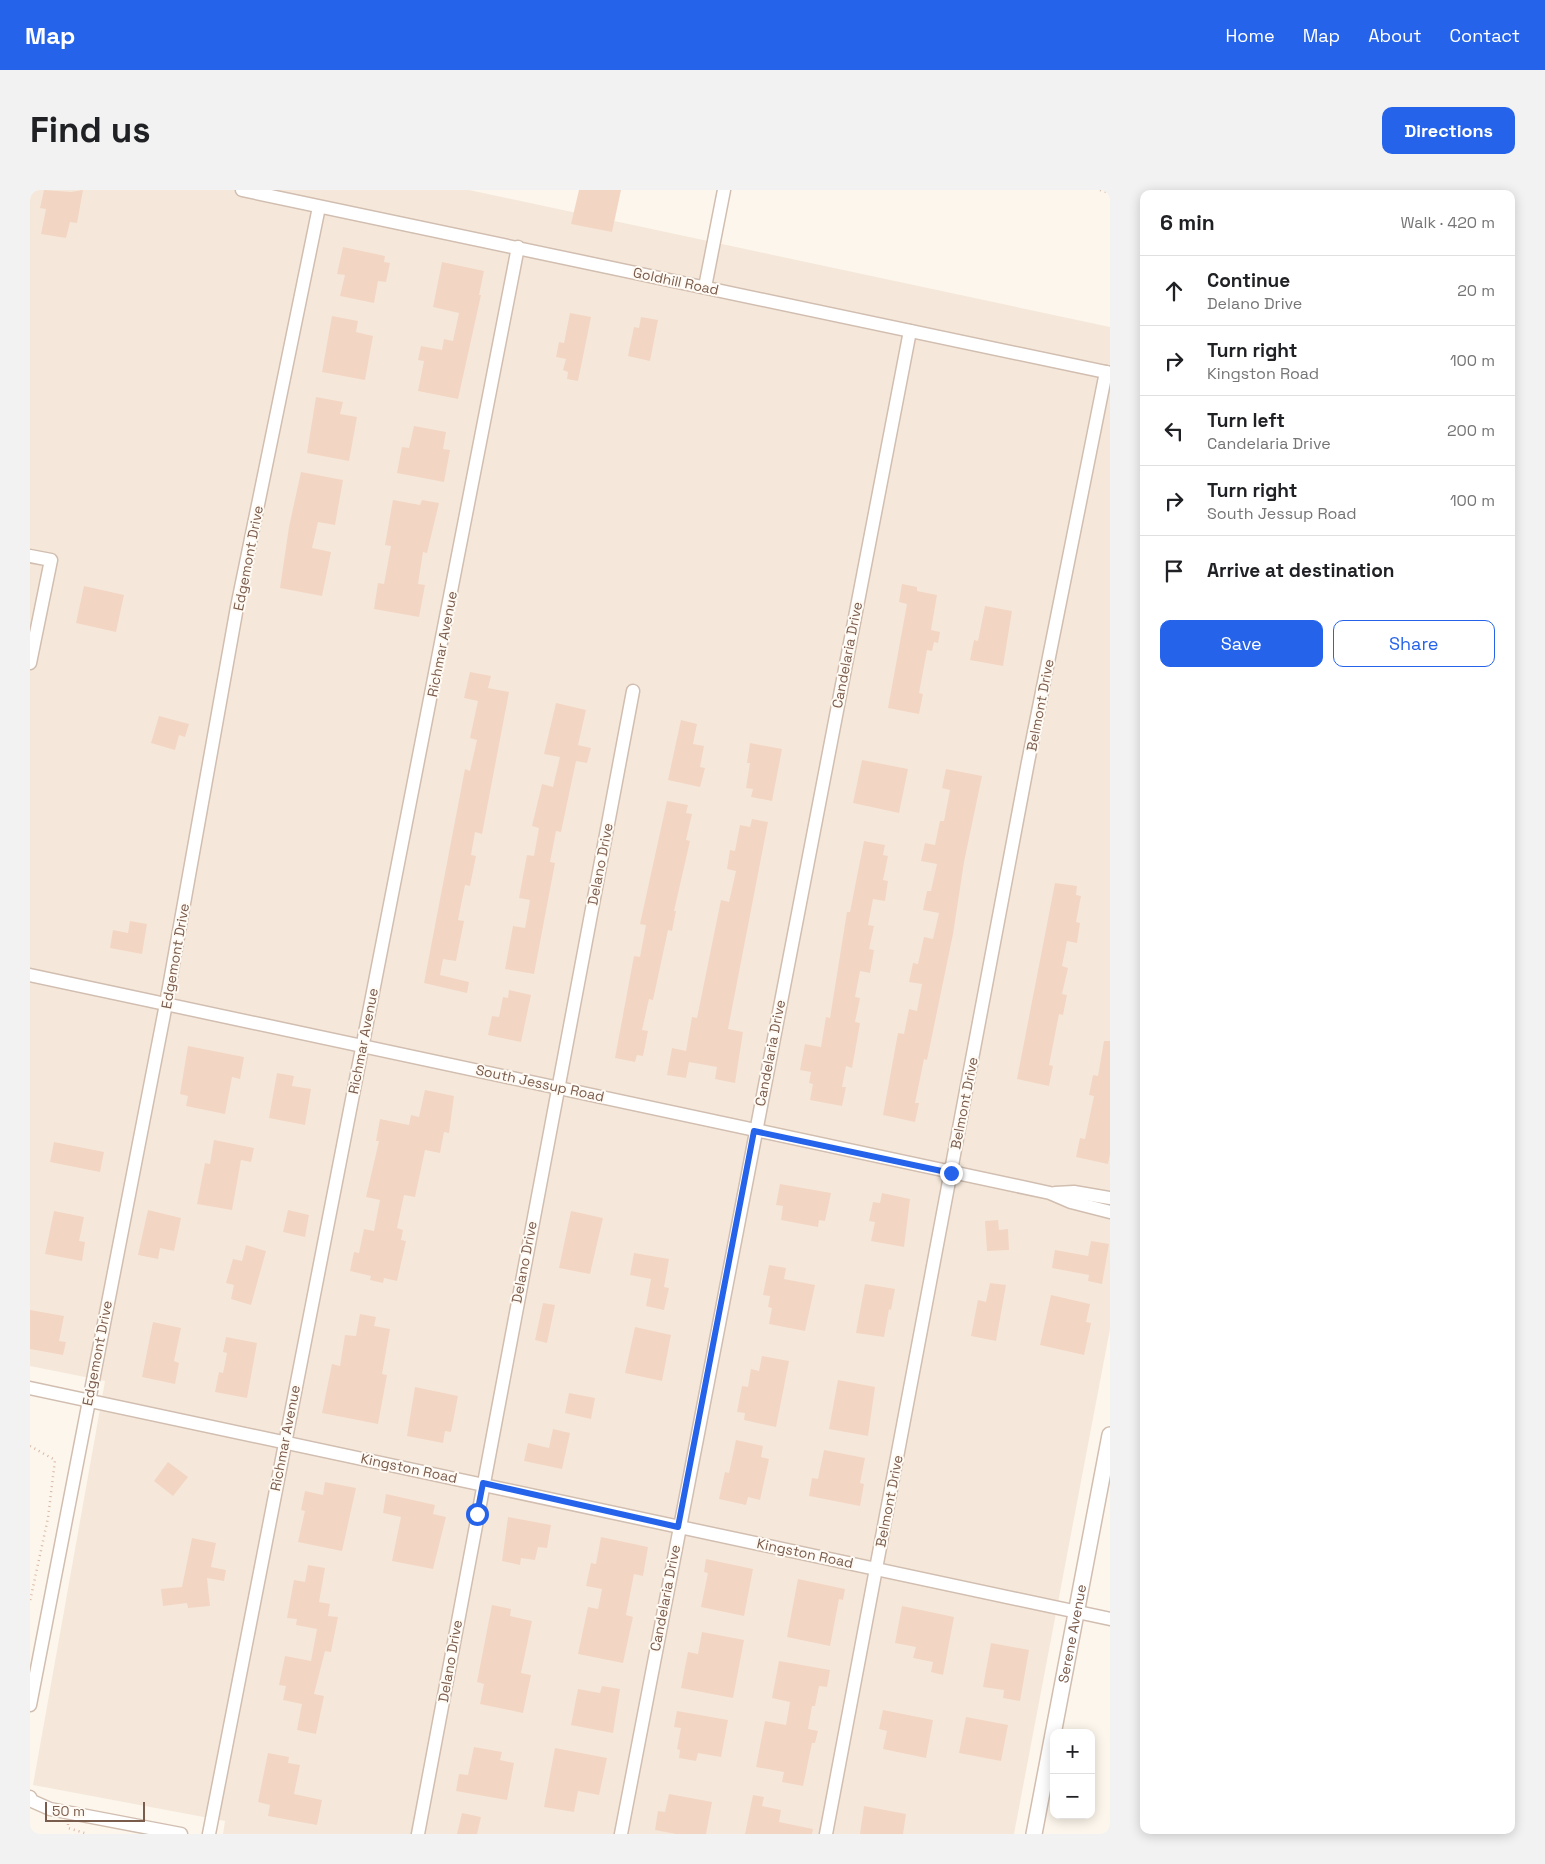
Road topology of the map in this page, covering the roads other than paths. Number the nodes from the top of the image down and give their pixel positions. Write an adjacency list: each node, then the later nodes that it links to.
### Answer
1 (242, 190): 3 (street, Goldhill Road)
2 (724, 190): 5 (street)
3 (319, 207): 4 (street, Goldhill Road); 12 (street, Edgemont Drive)
4 (518, 248): 5 (street, Goldhill Road); 13 (street, Richmar Avenue)
5 (705, 287): 6 (street, Goldhill Road)
6 (910, 331): 7 (street, Goldhill Road); 15 (street, Candelaria Drive)
7 (1108, 372): 16 (street, Belmont Drive)
8 (30, 556): 9 (street)
9 (30, 663)
10 (633, 691): 14 (street, Delano Drive)
11 (30, 975): 12 (street, South Jessup Road)
12 (166, 1004): 13 (street, South Jessup Road); 21 (street, Edgemont Drive)
13 (362, 1046): 14 (street, South Jessup Road); 23 (street, Richmar Avenue)
14 (557, 1087): 15 (street, South Jessup Road); 24 (street, Delano Drive)
15 (754, 1131): 16 (street, South Jessup Road); 25 (street, Candelaria Drive)
16 (951, 1173): 17 (street, South Jessup Road); 26 (street, Belmont Drive)
17 (1050, 1193): 18 (street, South Jessup Road); 19 (street, South Jessup Road)
18 (1110, 1198)
19 (1110, 1212)
20 (30, 1388): 21 (street, Kingston Road)
21 (88, 1401): 23 (street, Kingston Road); 29 (street, Edgemont Drive)
22 (1110, 1435): 27 (street, Serene Avenue)
23 (284, 1442): 24 (street, Kingston Road); 32 (street, Richmar Avenue)
24 (483, 1483): 25 (street, Kingston Road); 33 (street, Delano Drive)
25 (678, 1527): 26 (street, Kingston Road); 34 (street, Candelaria Drive)
26 (876, 1568): 27 (street, Kingston Road); 35 (street, Belmont Drive)
27 (1076, 1611): 28 (street, Kingston Road); 36 (street, Serene Avenue)
28 (1110, 1619)
29 (30, 1705)
30 (30, 1797): 31 (street)
31 (181, 1834)
32 (209, 1834)
33 (418, 1834)
34 (621, 1834)
35 (826, 1834)
36 (1034, 1834)

